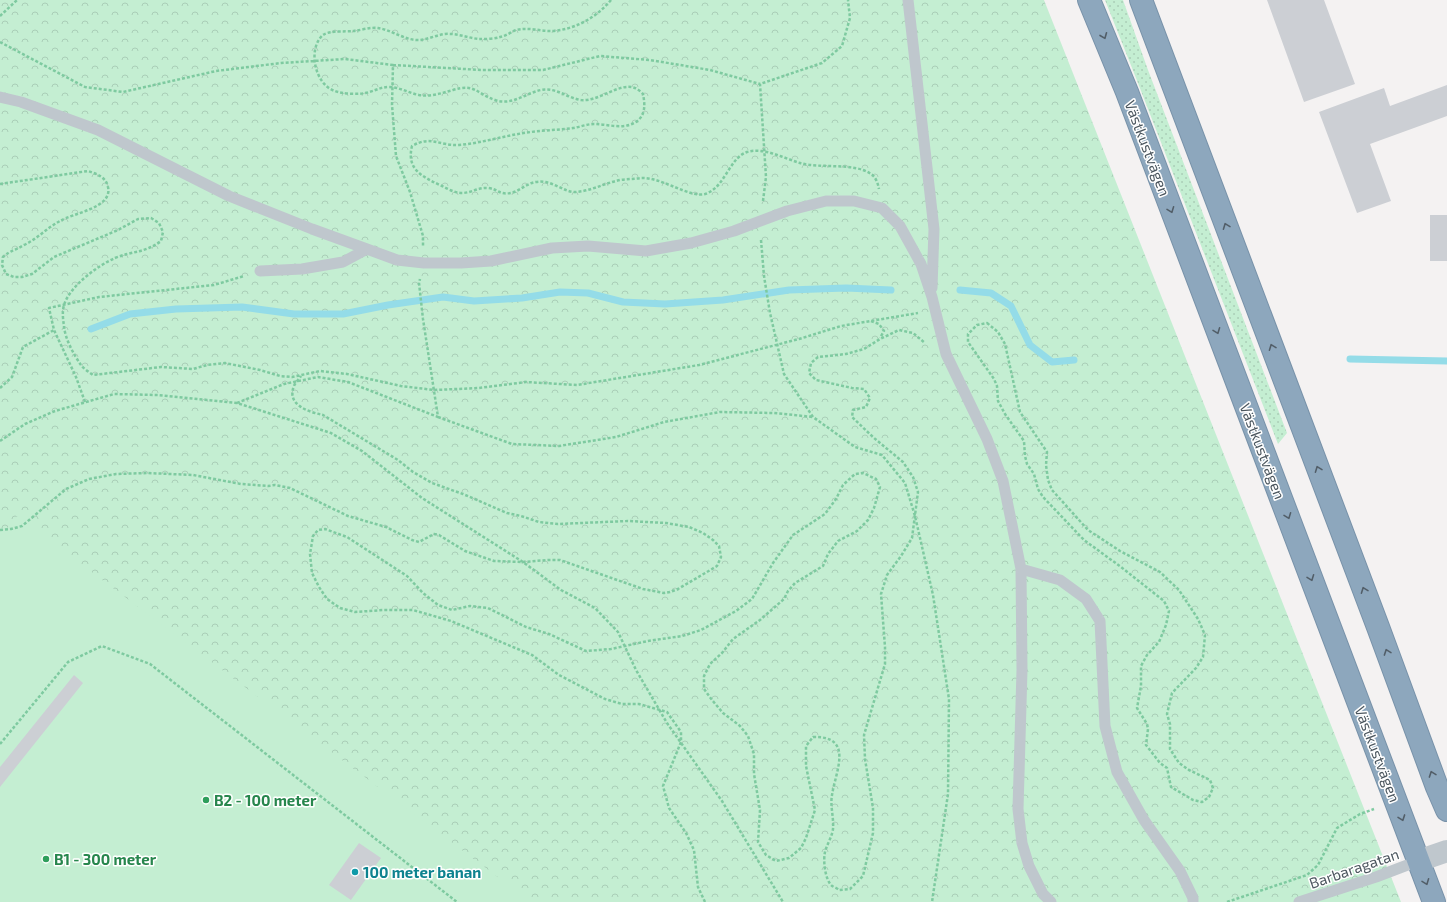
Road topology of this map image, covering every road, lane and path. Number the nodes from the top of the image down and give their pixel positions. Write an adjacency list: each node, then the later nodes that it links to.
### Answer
1 (17, 0): 7 (path)
2 (611, 0): 9 (path)
3 (848, 0): 11 (path)
4 (908, 0): 21 (lane)
5 (1090, 0): 50 (highway, Västkustvägen, one-way to 50)
6 (1141, 0): 47 (highway, one-way to 6)
7 (0, 16)
8 (0, 42): 9 (path)
9 (315, 61): 10 (path); 12 (path)
10 (393, 65): 11 (path); 12 (path)
11 (760, 84): 14 (path)
12 (392, 87): 14 (path); 19 (path)
13 (0, 96): 18 (lane)
14 (764, 152): 16 (path); 17 (path)
15 (0, 184): 22 (path)
16 (882, 208): 17 (lane); 21 (lane)
17 (760, 221): 19 (lane); 28 (path)
18 (367, 249): 19 (lane); 20 (lane)
19 (424, 263): 33 (path)
20 (260, 271): 22 (path)
21 (932, 297): 23 (lane)
22 (64, 304): 25 (path); 30 (path)
23 (935, 310): 24 (path); 29 (lane)
24 (869, 321): 26 (path); 28 (path)
25 (54, 330): 32 (path); 34 (path)
26 (880, 339): 29 (path); 39 (path)
27 (968, 342): 27 (path)
28 (777, 344): 33 (path); 37 (path)
29 (946, 354): 42 (lane)
30 (302, 376): 31 (path); 33 (path)
31 (297, 381): 35 (path); 36 (path); 41 (path)
32 (0, 388)
33 (434, 390): 36 (path)
34 (85, 402): 35 (path); 38 (path)
35 (237, 403): 41 (path)
36 (438, 417): 37 (path)
37 (813, 417): 39 (path)
38 (0, 441)
39 (915, 516): 43 (path); 54 (path)
40 (0, 530): 41 (path)
41 (523, 562): 43 (path)
42 (1021, 568): 55 (lane); 56 (lane)
43 (625, 646): 44 (path); 44 (path)
44 (660, 710): 45 (path); 45 (path)
45 (681, 742): 52 (path); 53 (path)
46 (0, 744): 51 (path)
47 (1447, 810)
48 (1360, 814): 57 (path)
49 (1447, 851): 50 (street)
50 (1418, 861): 58 (lane, Barbaragatan); 59 (highway, Västkustvägen, one-way to 59)
51 (457, 902)
52 (705, 902)
53 (783, 902)
54 (932, 902)
55 (1051, 902)
56 (1193, 902)
57 (1227, 902)
58 (1299, 902)
59 (1434, 902)

